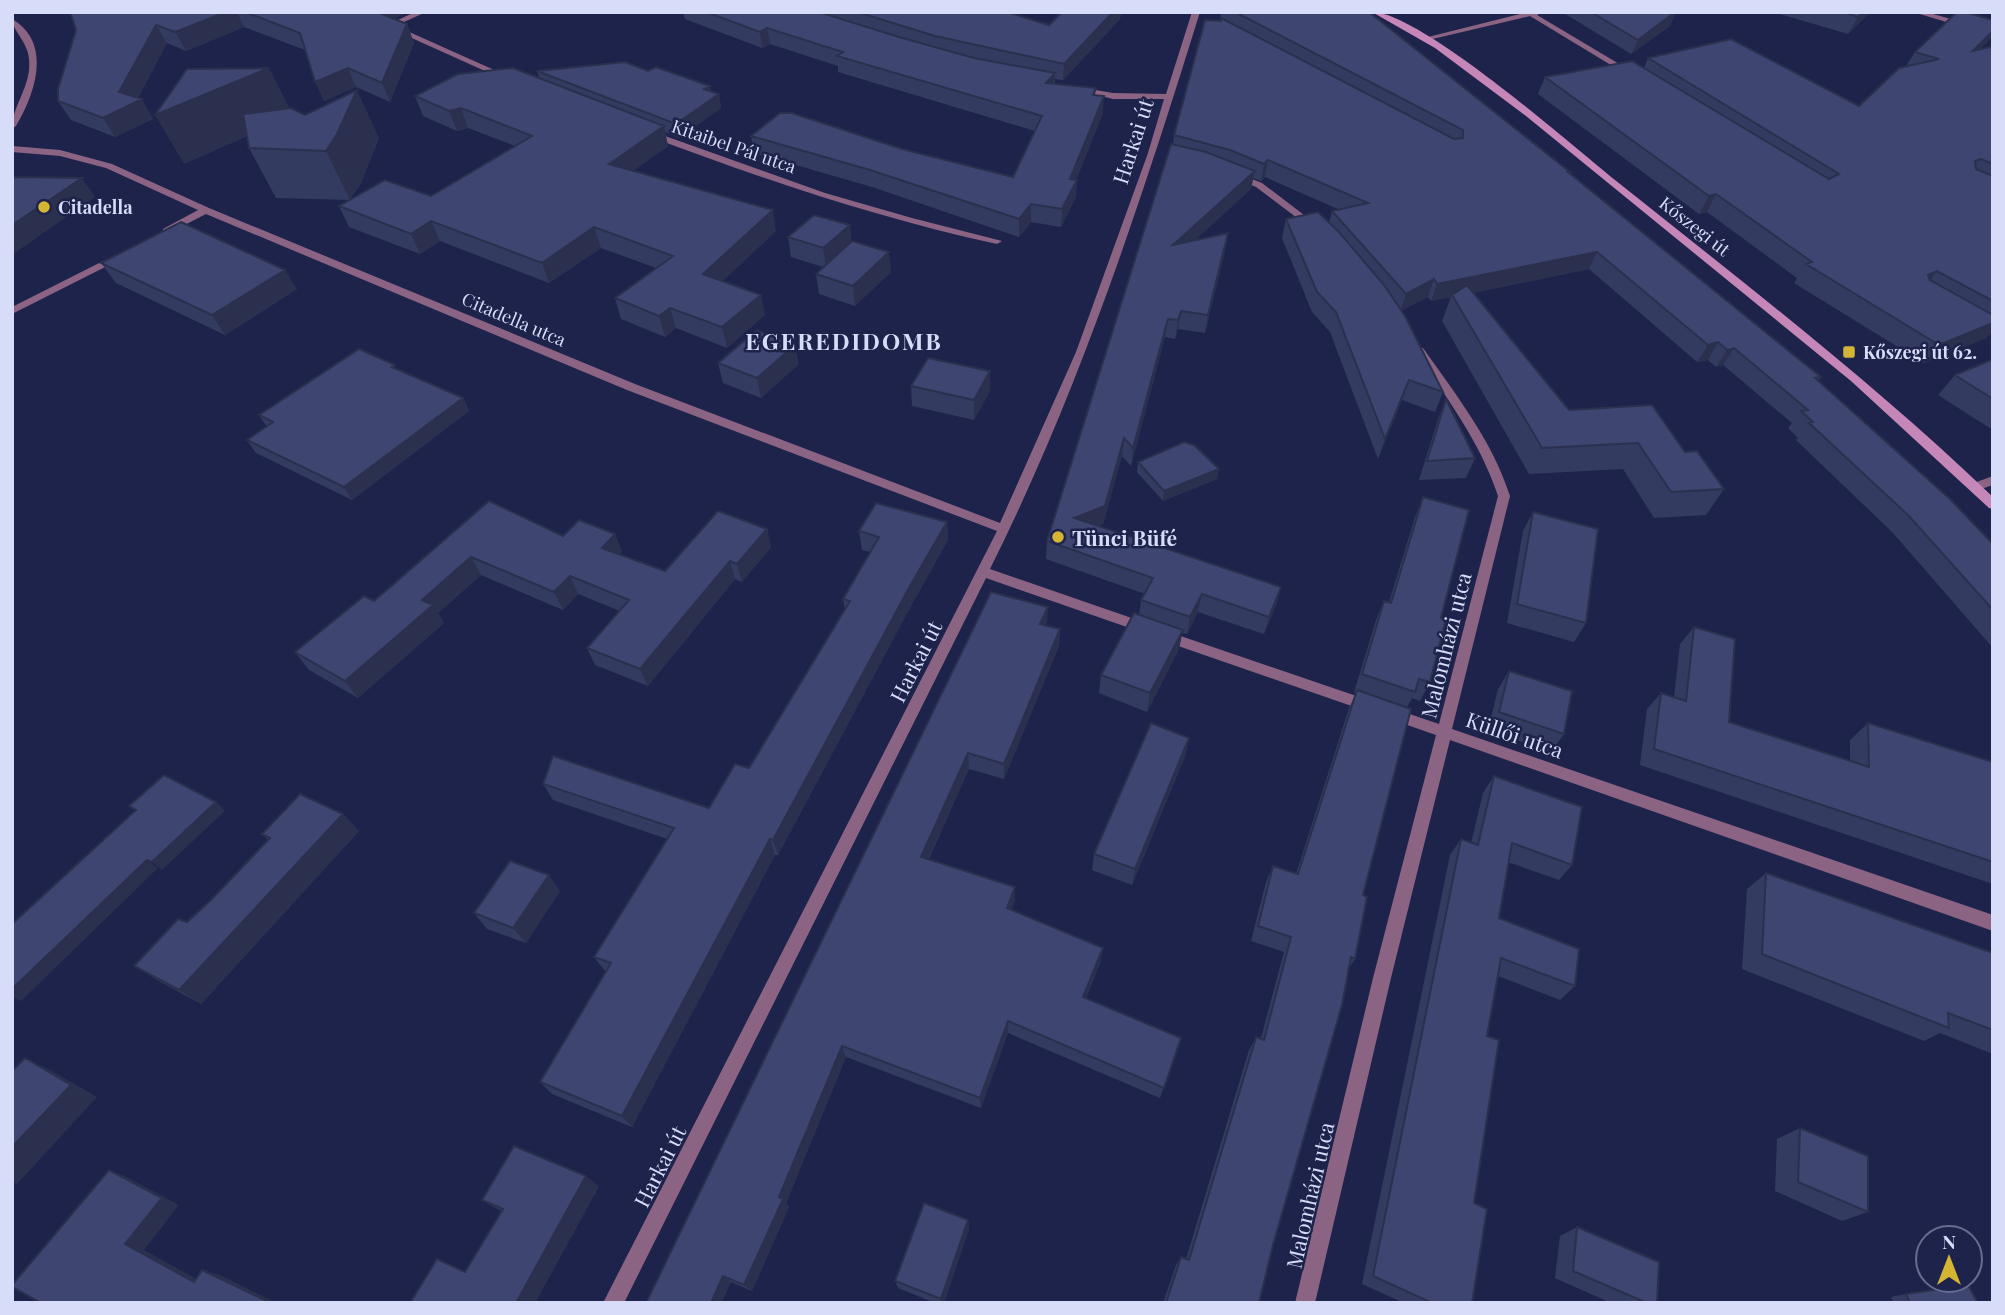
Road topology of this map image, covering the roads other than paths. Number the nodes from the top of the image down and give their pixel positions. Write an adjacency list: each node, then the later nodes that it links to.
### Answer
1 (422, 12): 8 (street)
2 (1376, 12): 10 (main road, Kőszegi út)
3 (1917, 12): 9 (street)
4 (1536, 14): 10 (street); 12 (street)
5 (1199, 17): 14 (street, Harkai út)
6 (12, 21): 15 (street)
7 (377, 22): 8 (street)
8 (389, 26): 11 (street)
9 (1993, 34)
10 (1424, 39): 27 (main road, Kőszegi út)
11 (517, 82)
12 (1646, 83)
13 (1060, 85): 14 (street)
14 (1168, 97): 29 (street, Harkai út)
15 (12, 126)
16 (645, 132): 22 (street, Kitaibel Pál utca)
17 (12, 149): 19 (street, Citadella utca)
18 (1226, 171): 21 (street)
19 (206, 211): 20 (street); 29 (street, Citadella utca)
20 (157, 236)
21 (1325, 236)
22 (997, 241)
23 (133, 248): 24 (street)
24 (12, 311)
25 (1409, 336): 31 (street, Malomházi utca)
26 (1993, 480): 27 (street)
27 (1975, 487): 28 (main road, Kőszegi út)
28 (1993, 505)
29 (1004, 529): 30 (street, Harkai út)
30 (984, 572): 31 (street, Küllői utca); 33 (street, Harkai út)
31 (1445, 732): 32 (street, Küllői utca); 34 (street, Malomházi utca)
32 (1993, 923)
33 (613, 1303)
34 (1305, 1303)

